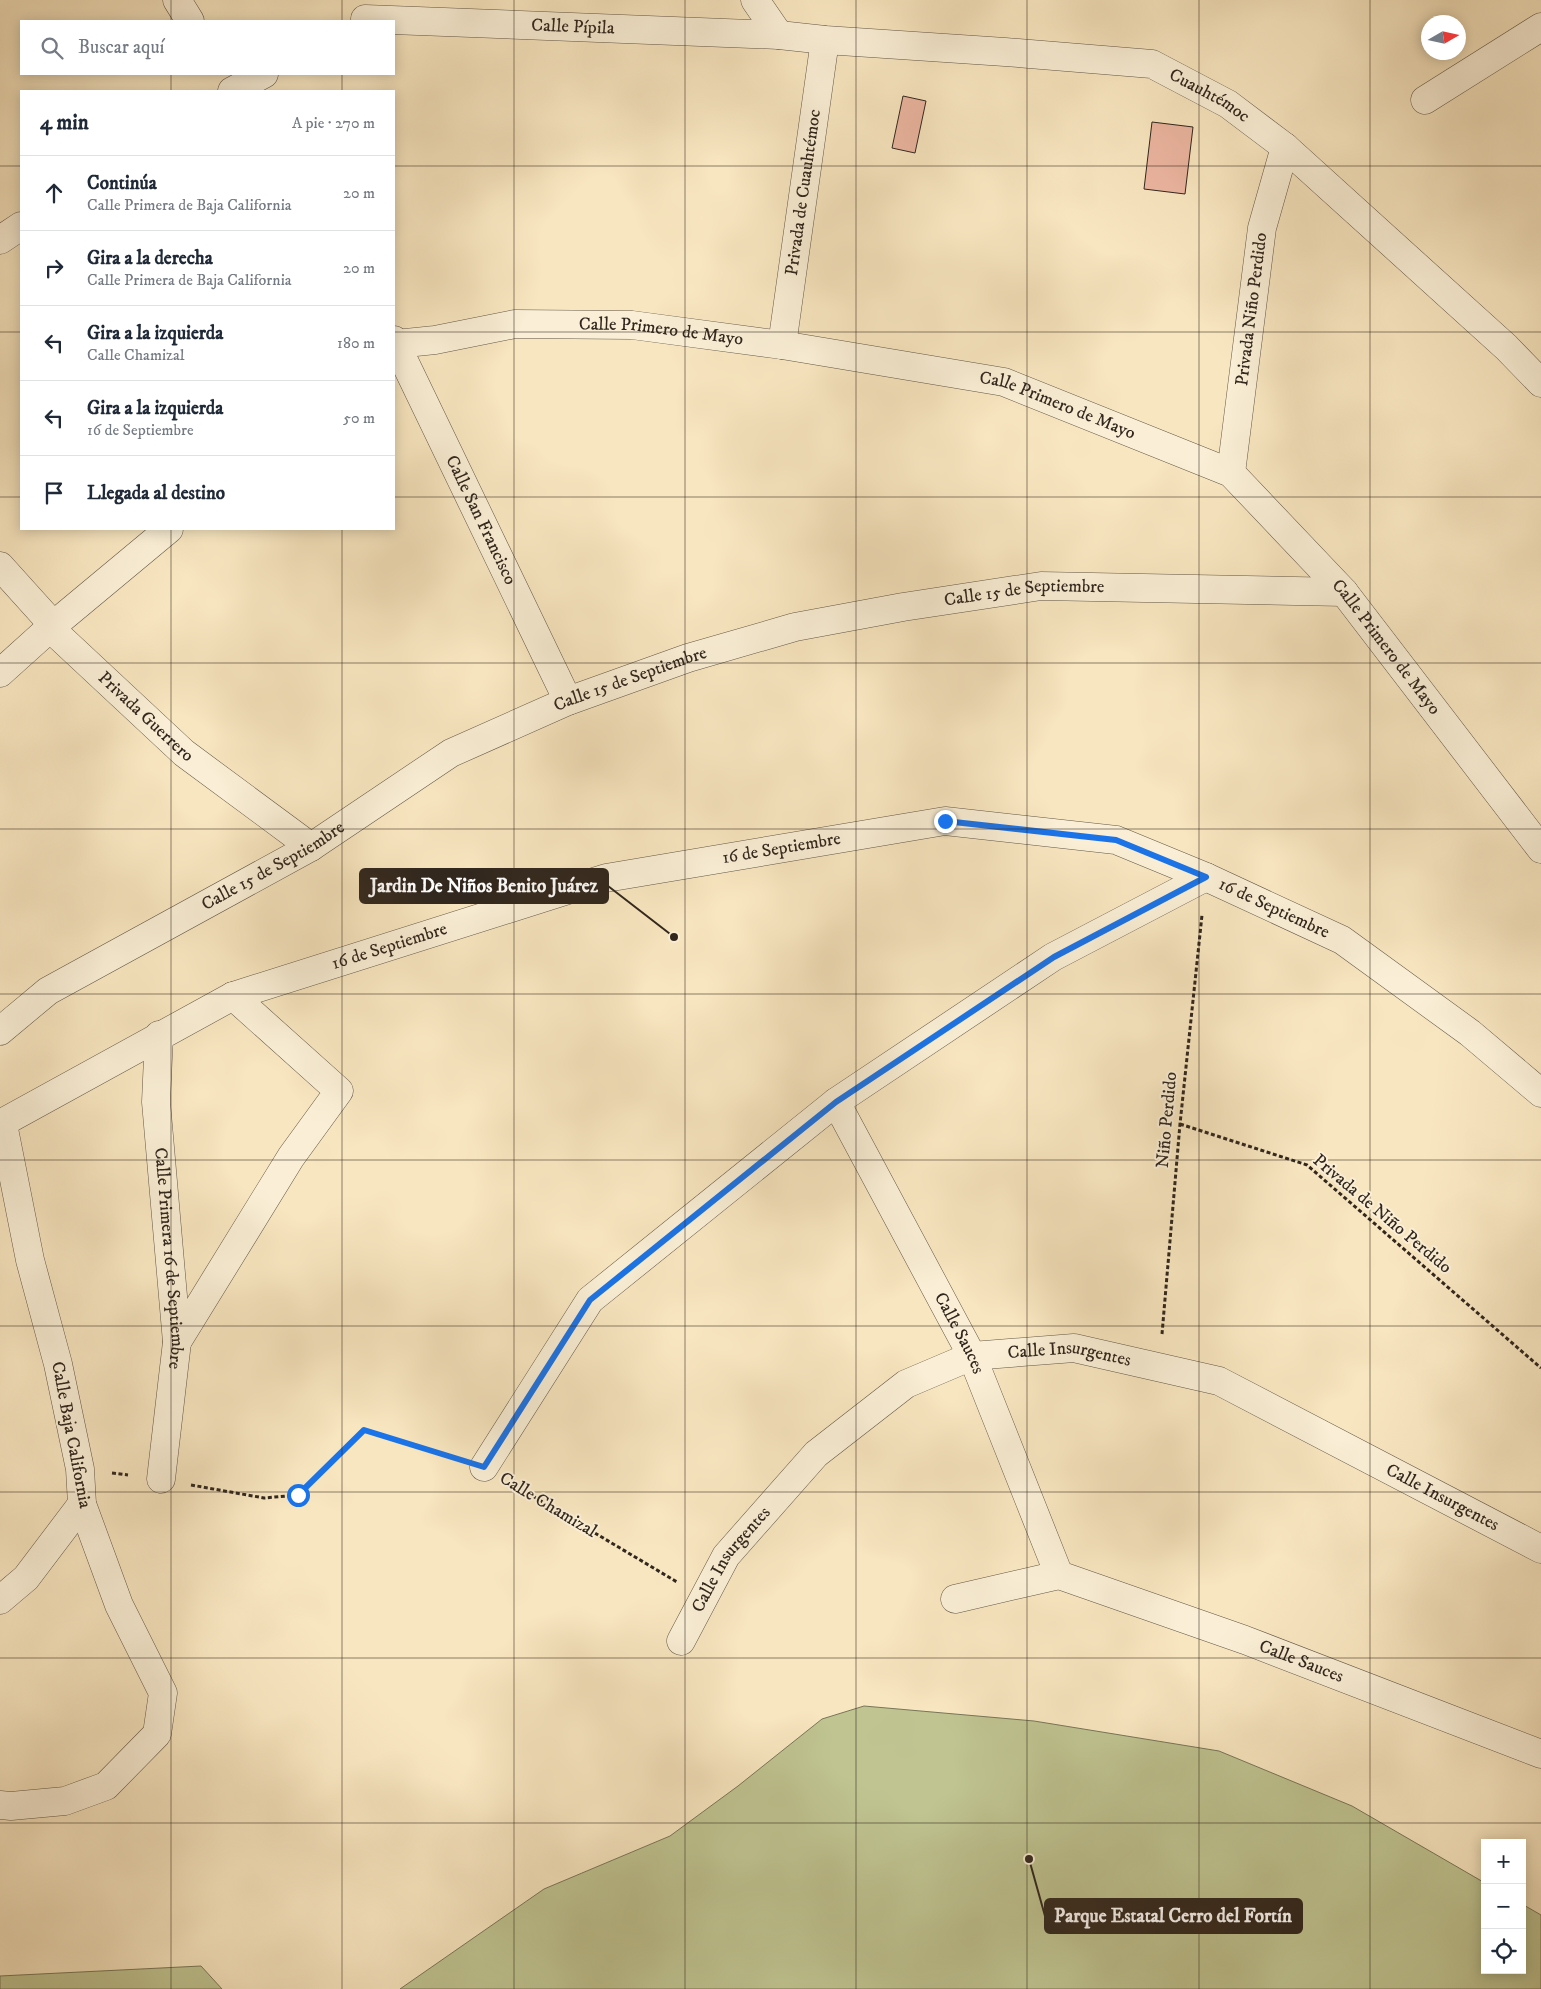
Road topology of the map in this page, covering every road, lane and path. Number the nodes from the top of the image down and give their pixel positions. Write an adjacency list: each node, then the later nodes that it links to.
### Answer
1 (177, 0): 4 (street)
2 (398, 0): 5 (street)
3 (755, 0): 8 (street)
4 (189, 20)
5 (363, 20)
6 (395, 21): 8 (street, Calle Pípila)
7 (1541, 27): 14 (street)
8 (778, 35): 9 (street, Cuauhtémoc)
9 (825, 40): 15 (street, Cuauhtémoc); 17 (street, Privada de Cuauhtémoc)
10 (222, 75): 12 (street)
11 (262, 75): 13 (street)
12 (231, 90)
13 (234, 90)
14 (1425, 100)
15 (1285, 147): 18 (street, Cuauhtémoc); 19 (street, Privada Niño Perdido)
16 (395, 343): 17 (street, Calle Primero de Mayo); 25 (street, Calle San Francisco)
17 (782, 345): 19 (street, Calle Primero de Mayo)
18 (1541, 384)
19 (1231, 473): 22 (street, Calle Primero de Mayo)
20 (168, 530): 23 (street)
21 (0, 566): 23 (street, Privada Guerrero)
22 (1344, 592): 25 (street, Calle 15 de Septiembre); 27 (street, Calle Primero de Mayo)
23 (50, 628): 24 (street); 26 (street, Privada Guerrero)
24 (0, 673)
25 (568, 701): 26 (street, Calle 15 de Septiembre)
26 (311, 847): 30 (street, Calle 15 de Septiembre)
27 (1541, 849)
28 (1206, 877): 29 (street, 16 de Septiembre); 32 (street, 16 de Septiembre); 33 (street, Calle Chamizal); 35 (path, Niño Perdido)
29 (233, 996): 31 (street, 16 de Septiembre); 36 (street)
30 (0, 1031)
31 (159, 1035): 34 (street, 16 de Septiembre); 36 (street, Calle Primera 16 de Septiembre)
32 (1541, 1093)
33 (836, 1102): 37 (street, Calle Sauces); 40 (street, Calle Chamizal)
34 (1, 1124): 41 (street, Calle Baja California)
35 (1180, 1124): 38 (path, Niño Perdido); 39 (path, Privada de Niño Perdido)
36 (177, 1342): 42 (street, Calle Primera 16 de Septiembre)
37 (972, 1356): 38 (street, Calle Insurgentes); 45 (street, Calle Sauces); 46 (street, Calle Insurgentes)
38 (1160, 1367): 44 (street, Calle Insurgentes)
39 (1541, 1368)
40 (484, 1467): 42 (path); 46 (path, Calle Chamizal)
41 (80, 1469): 42 (path); 43 (street, Calle Baja California)
42 (161, 1480)
43 (82, 1504): 47 (street); 51 (street, Calle Baja California)
44 (1541, 1549)
45 (1059, 1576): 48 (street); 50 (street, Calle Sauces)
46 (704, 1597): 49 (street, Calle Insurgentes)
47 (0, 1600)
48 (955, 1600)
49 (681, 1641)
50 (1541, 1754)
51 (0, 1805)

